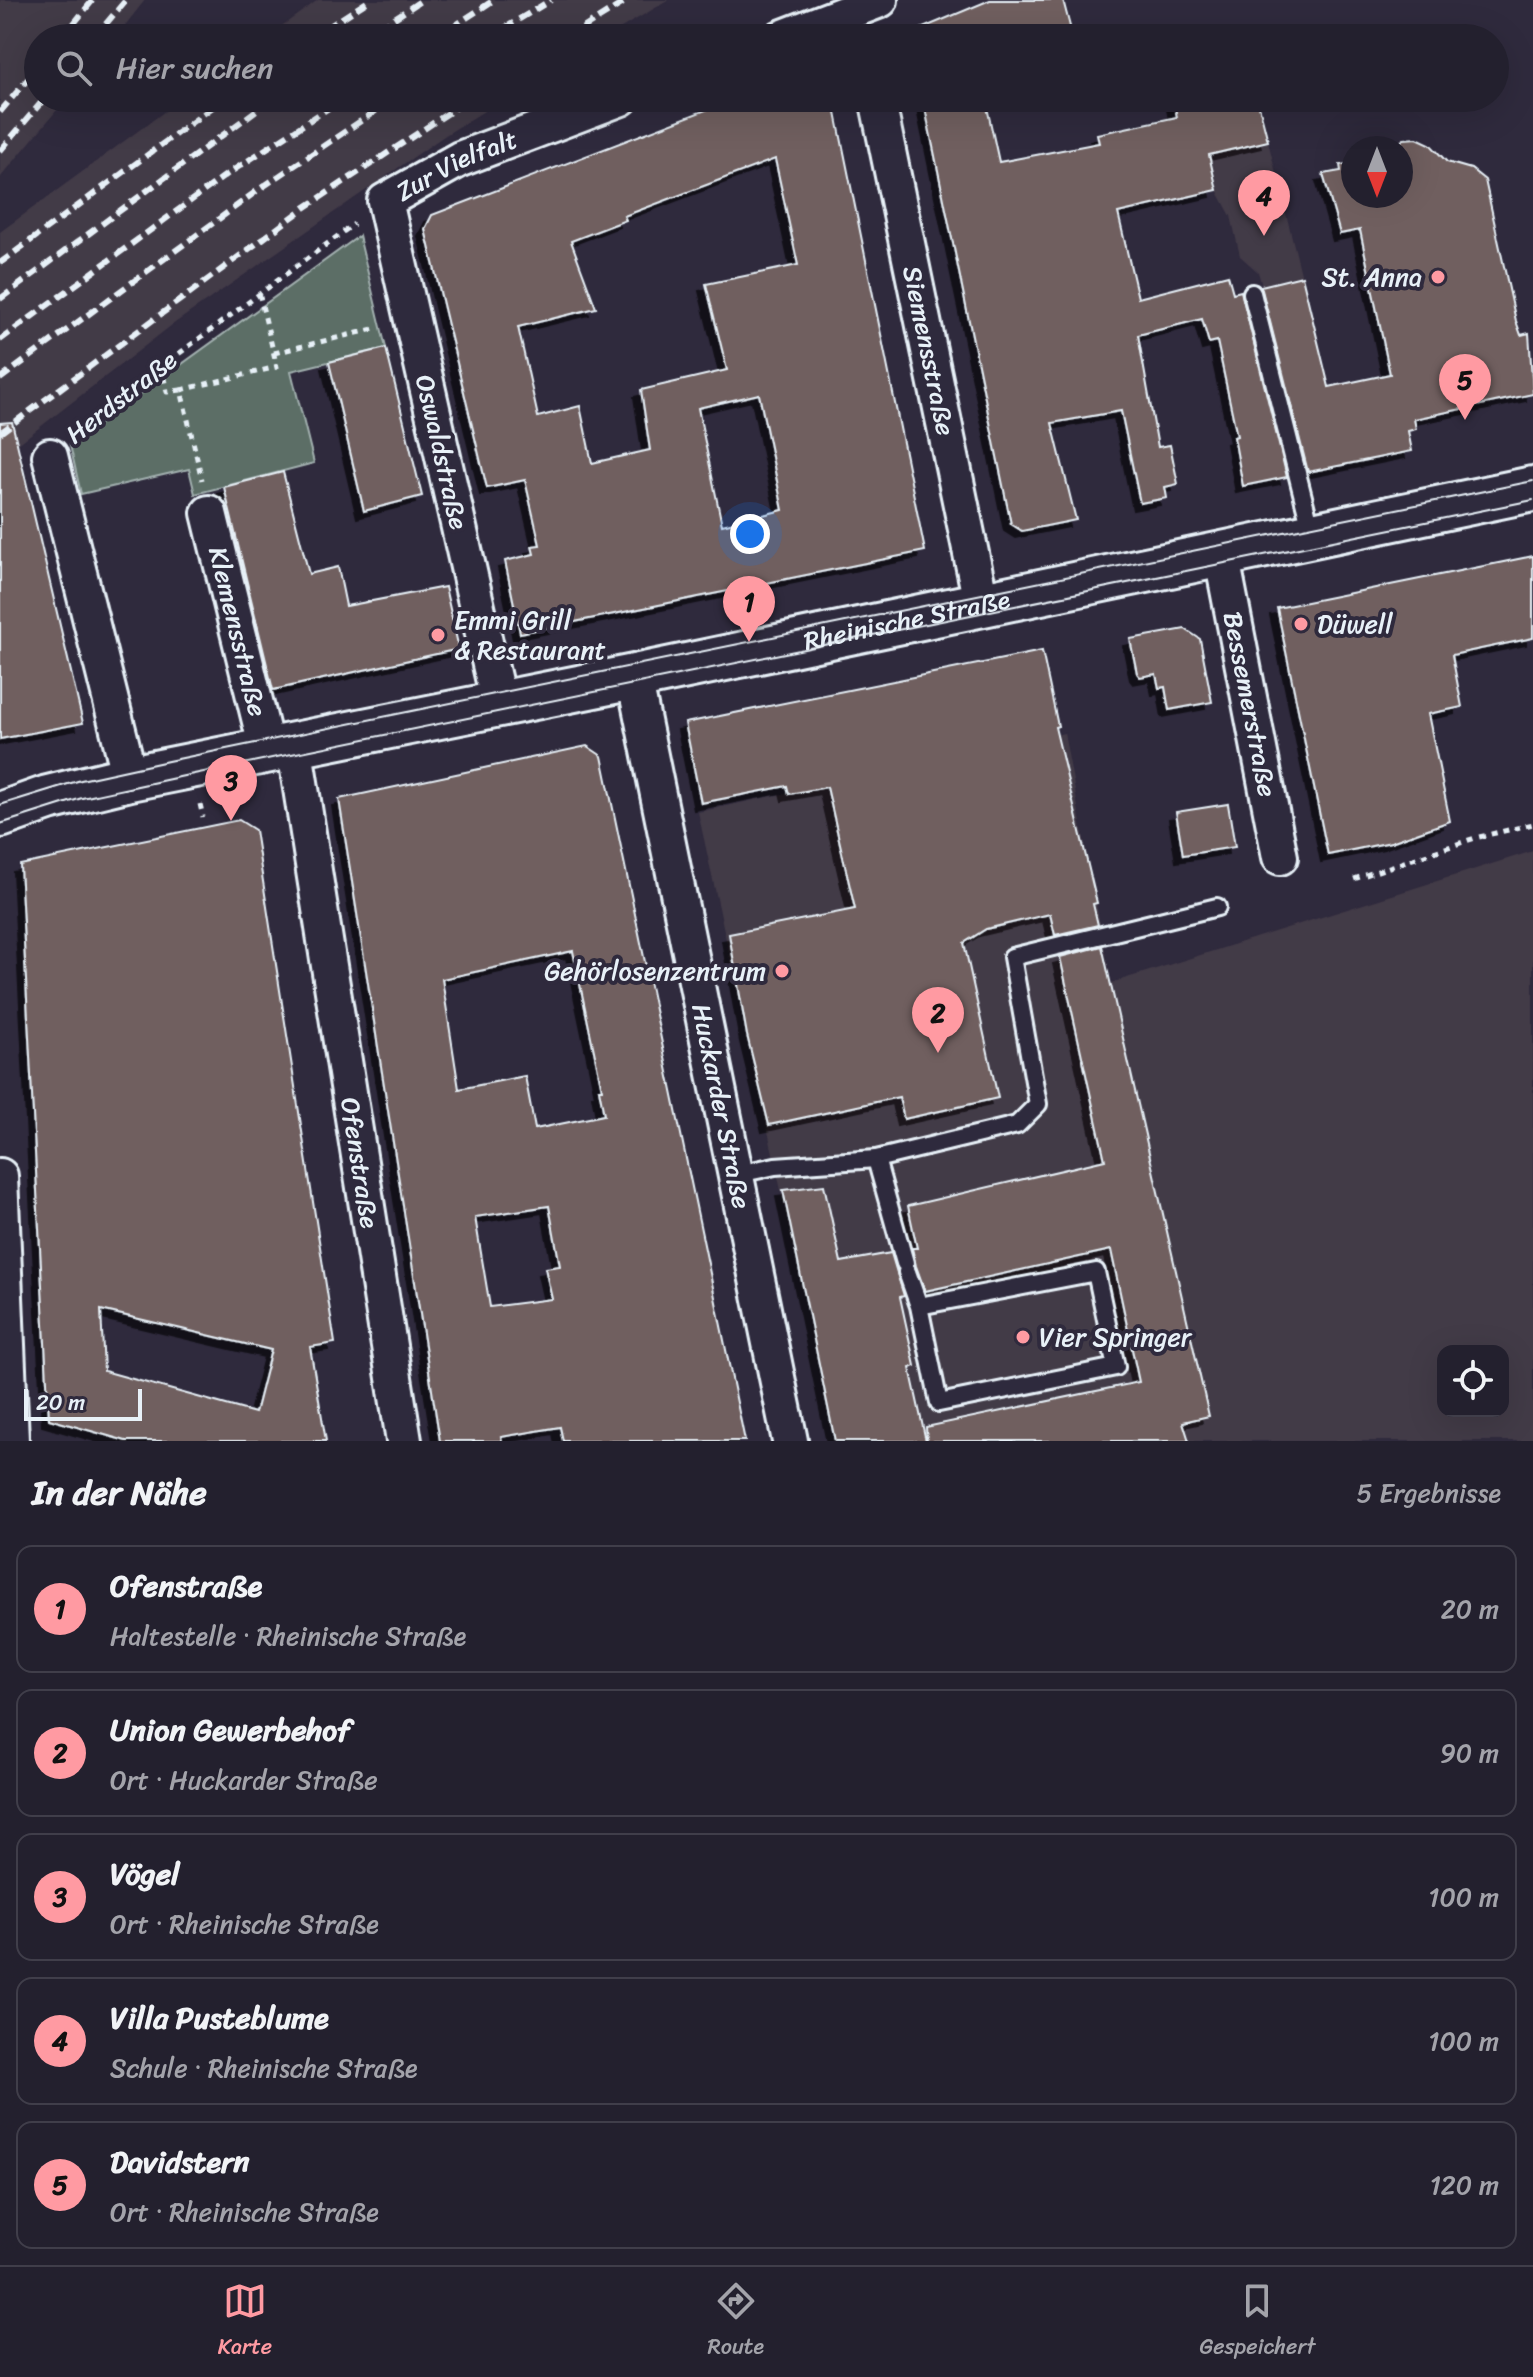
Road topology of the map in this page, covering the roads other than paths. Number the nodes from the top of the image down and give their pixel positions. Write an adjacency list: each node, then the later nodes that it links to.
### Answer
1 (868, 15): 2 (street)
2 (834, 24)
3 (584, 112): 5 (street, Zur Vielfalt)
4 (880, 112): 12 (street, Siemensstraße)
5 (385, 201): 14 (street, Oswaldstraße)
6 (1252, 293): 10 (lane)
7 (50, 456): 16 (street, Herdstraße)
8 (1533, 489): 10 (main road, Rheinische Straße)
9 (209, 513): 15 (street, Klemensstraße)
10 (1312, 534): 11 (main road, Rheinische Straße)
11 (1221, 553): 12 (main road, Rheinische Straße); 18 (street, Bessemerstraße)
12 (981, 602): 13 (main road, Rheinische Straße)
13 (634, 677): 14 (main road, Rheinische Straße); 21 (street, Huckarder Straße)
14 (499, 704): 15 (main road, Rheinische Straße)
15 (280, 747): 16 (main road, Rheinische Straße); 25 (street, Ofenstraße)
16 (130, 778): 17 (main road, Rheinische Straße)
17 (0, 815)
18 (1280, 857)
19 (1217, 907): 20 (lane)
20 (876, 1159): 21 (lane); 23 (lane)
21 (734, 1175): 26 (street, Huckarder Straße)
22 (0, 1176): 24 (street)
23 (919, 1306): 23 (lane)
24 (11, 1441)
25 (404, 1441)
26 (790, 1441)

